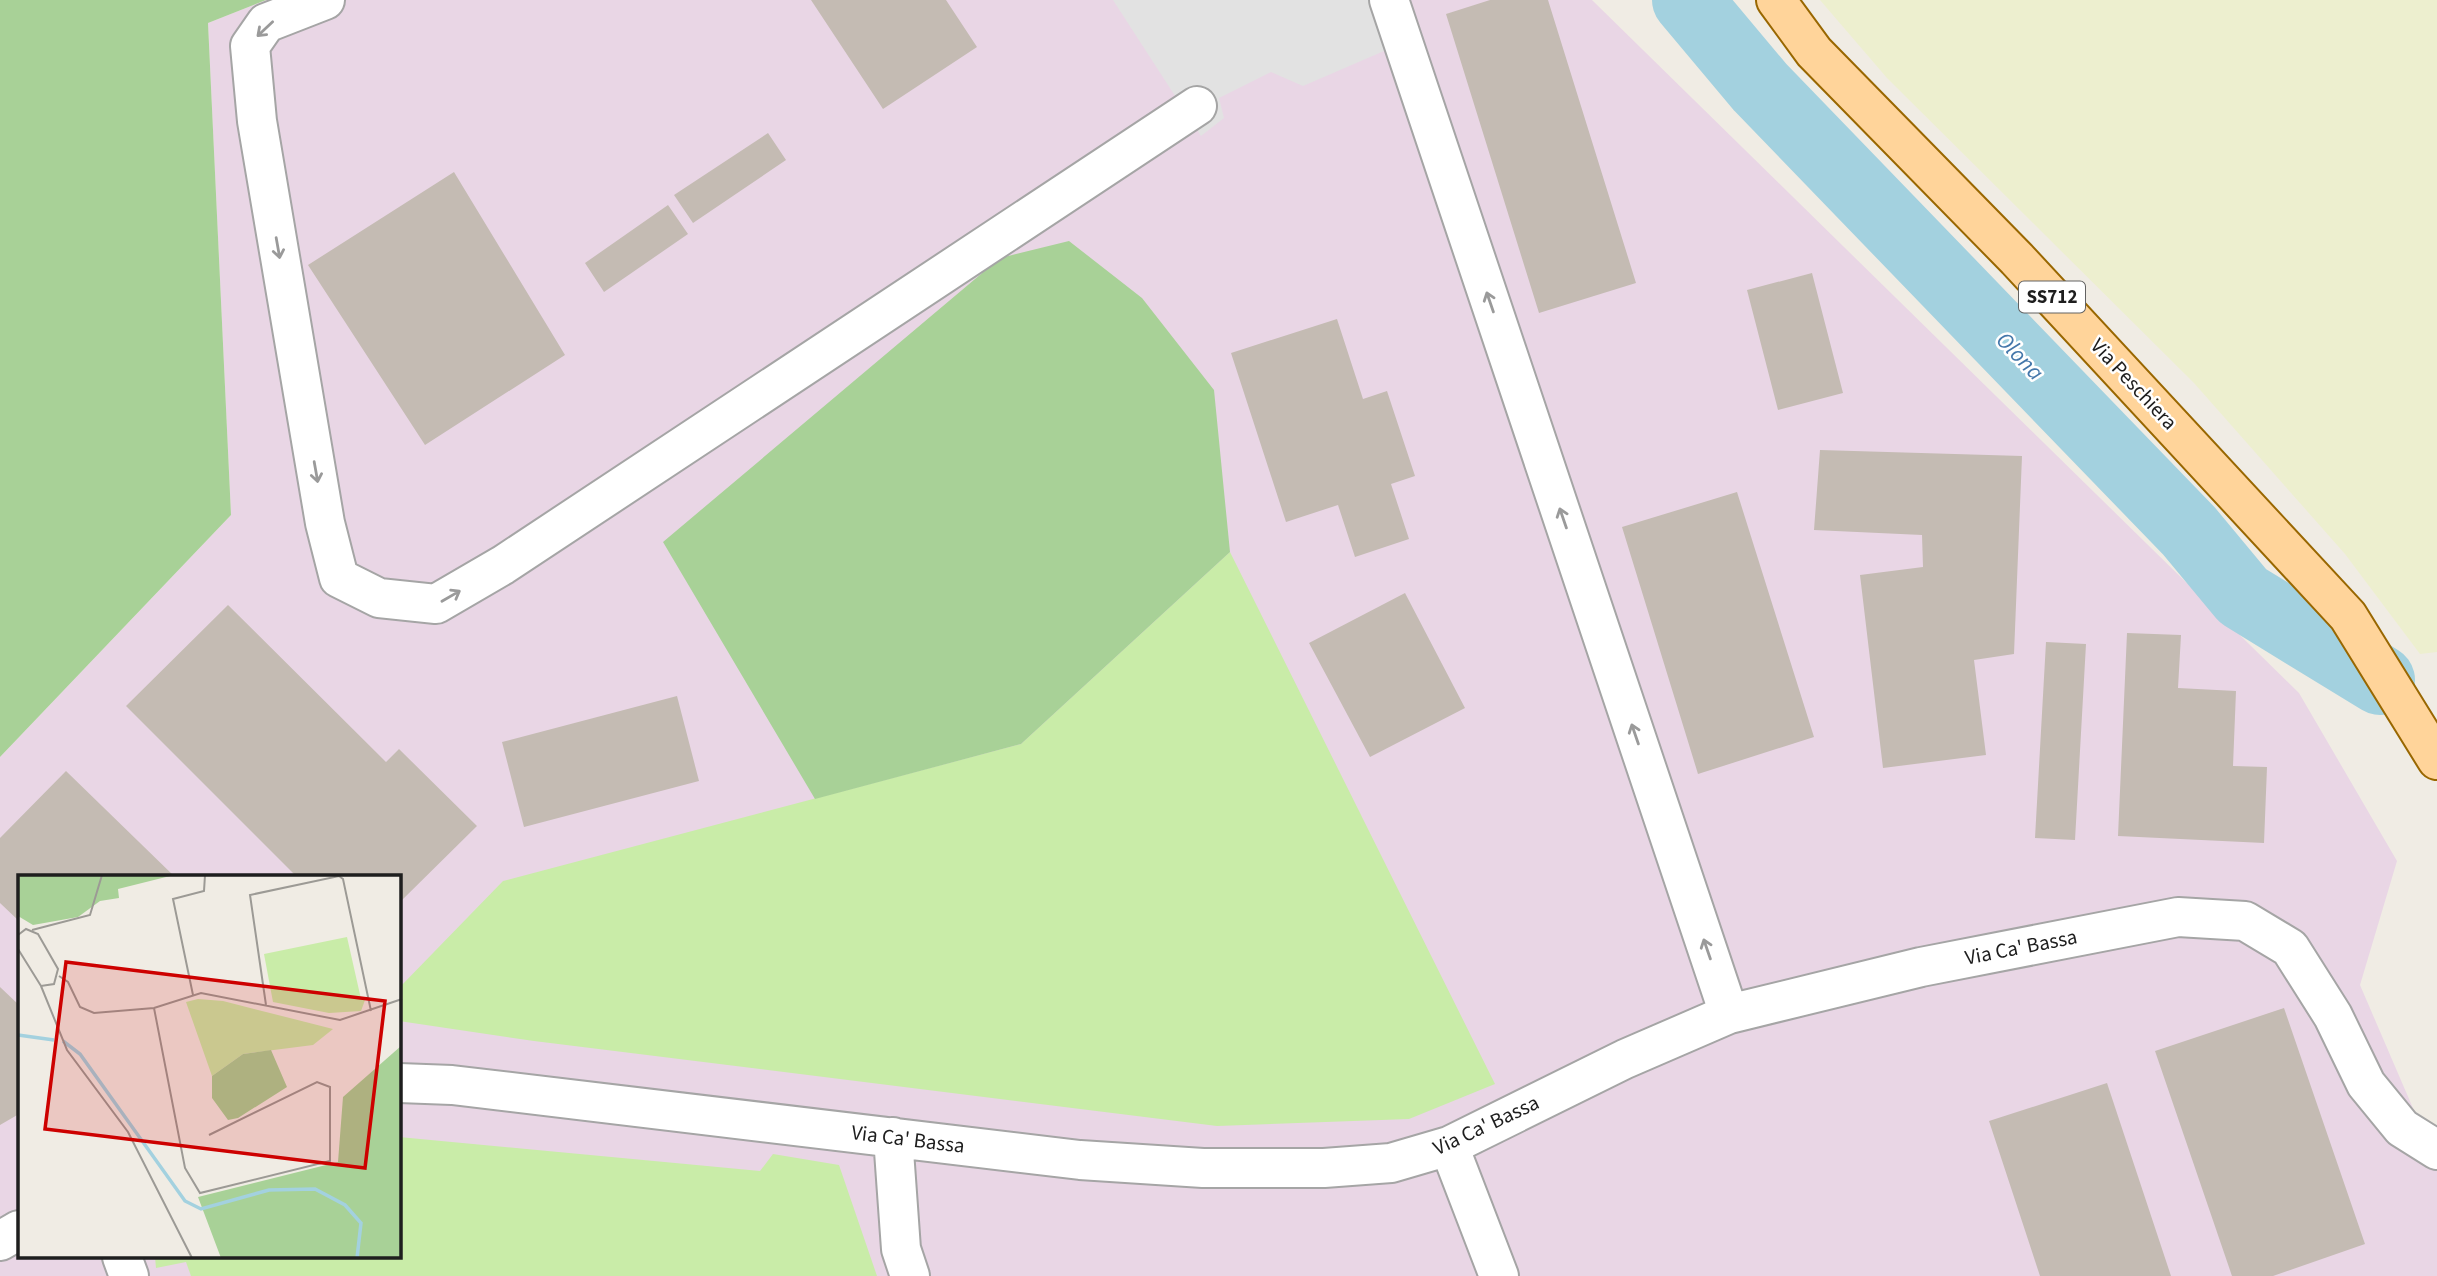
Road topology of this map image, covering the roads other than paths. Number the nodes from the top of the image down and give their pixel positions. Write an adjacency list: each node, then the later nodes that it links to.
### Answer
1 (326, 0): 4 (street, one-way to 4)
2 (1389, 0): 6 (street, one-way to 2)
3 (1776, 0): 5 (main road, Via Peschiera / SS712)
4 (1197, 106)
5 (2437, 760)
6 (1729, 1014): 9 (street, Via Ca' Bassa); 10 (street, Via Ca' Bassa)
7 (401, 1083): 8 (street, Via Ca' Bassa)
8 (893, 1138): 9 (street, Via Ca' Bassa); 15 (street)
9 (1449, 1146): 16 (street)
10 (2437, 1150)
11 (18, 1231): 12 (street)
12 (0, 1241)
13 (122, 1258): 14 (street)
14 (129, 1276)
15 (910, 1276)
16 (1499, 1276)

